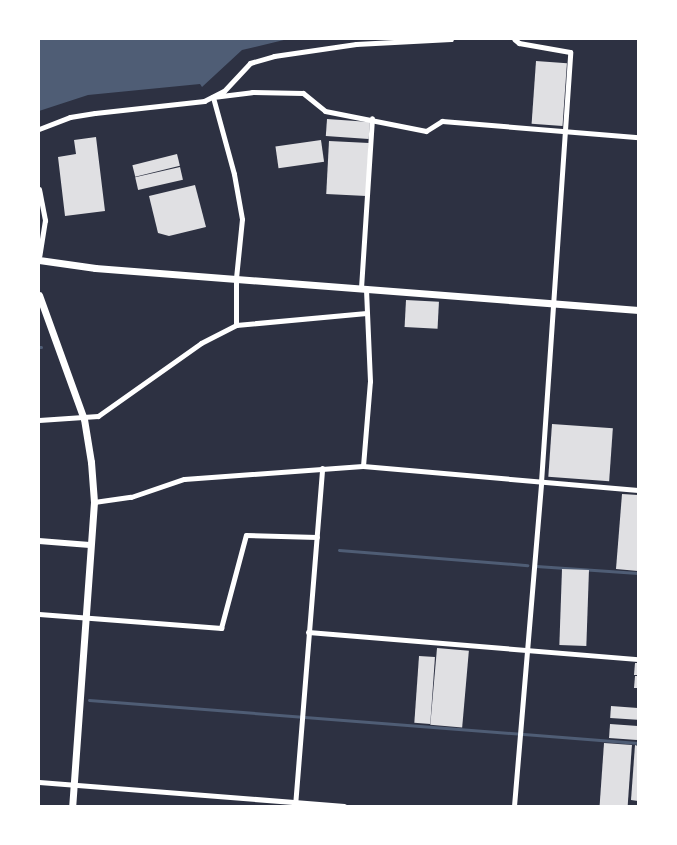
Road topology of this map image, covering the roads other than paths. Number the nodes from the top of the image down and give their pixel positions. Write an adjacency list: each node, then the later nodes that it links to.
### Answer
1 (451, 39): 3 (street)
2 (514, 39): 6 (street)
3 (213, 97): 4 (street); 5 (street); 10 (street)
4 (372, 118): 6 (street); 11 (street)
5 (39, 128)
6 (564, 132): 7 (street); 13 (street)
7 (638, 137)
8 (39, 189): 9 (street)
9 (39, 258): 10 (main road)
10 (236, 278): 11 (main road); 16 (street)
11 (363, 288): 13 (main road); 15 (street)
12 (39, 295): 17 (main road)
13 (551, 304): 14 (main road); 21 (street)
14 (638, 310)
15 (366, 313): 16 (street); 19 (street)
16 (236, 325): 17 (street)
17 (84, 419): 18 (street); 23 (main road)
18 (39, 420)
19 (364, 466): 20 (street); 21 (street)
20 (322, 468): 23 (street); 24 (street)
21 (541, 482): 22 (street); 30 (street)
22 (638, 490)
23 (94, 502): 26 (main road)
24 (317, 537): 28 (street); 29 (street)
25 (39, 541): 26 (street)
26 (90, 545): 28 (main road)
27 (39, 614): 28 (street)
28 (87, 618): 33 (main road)
29 (308, 632): 30 (street); 34 (street)
30 (527, 650): 31 (street); 37 (street)
31 (638, 659)
32 (39, 782): 33 (street)
33 (74, 785): 34 (street); 35 (main road)
34 (296, 804): 36 (street)
35 (72, 806)
36 (344, 806)
37 (514, 806)

